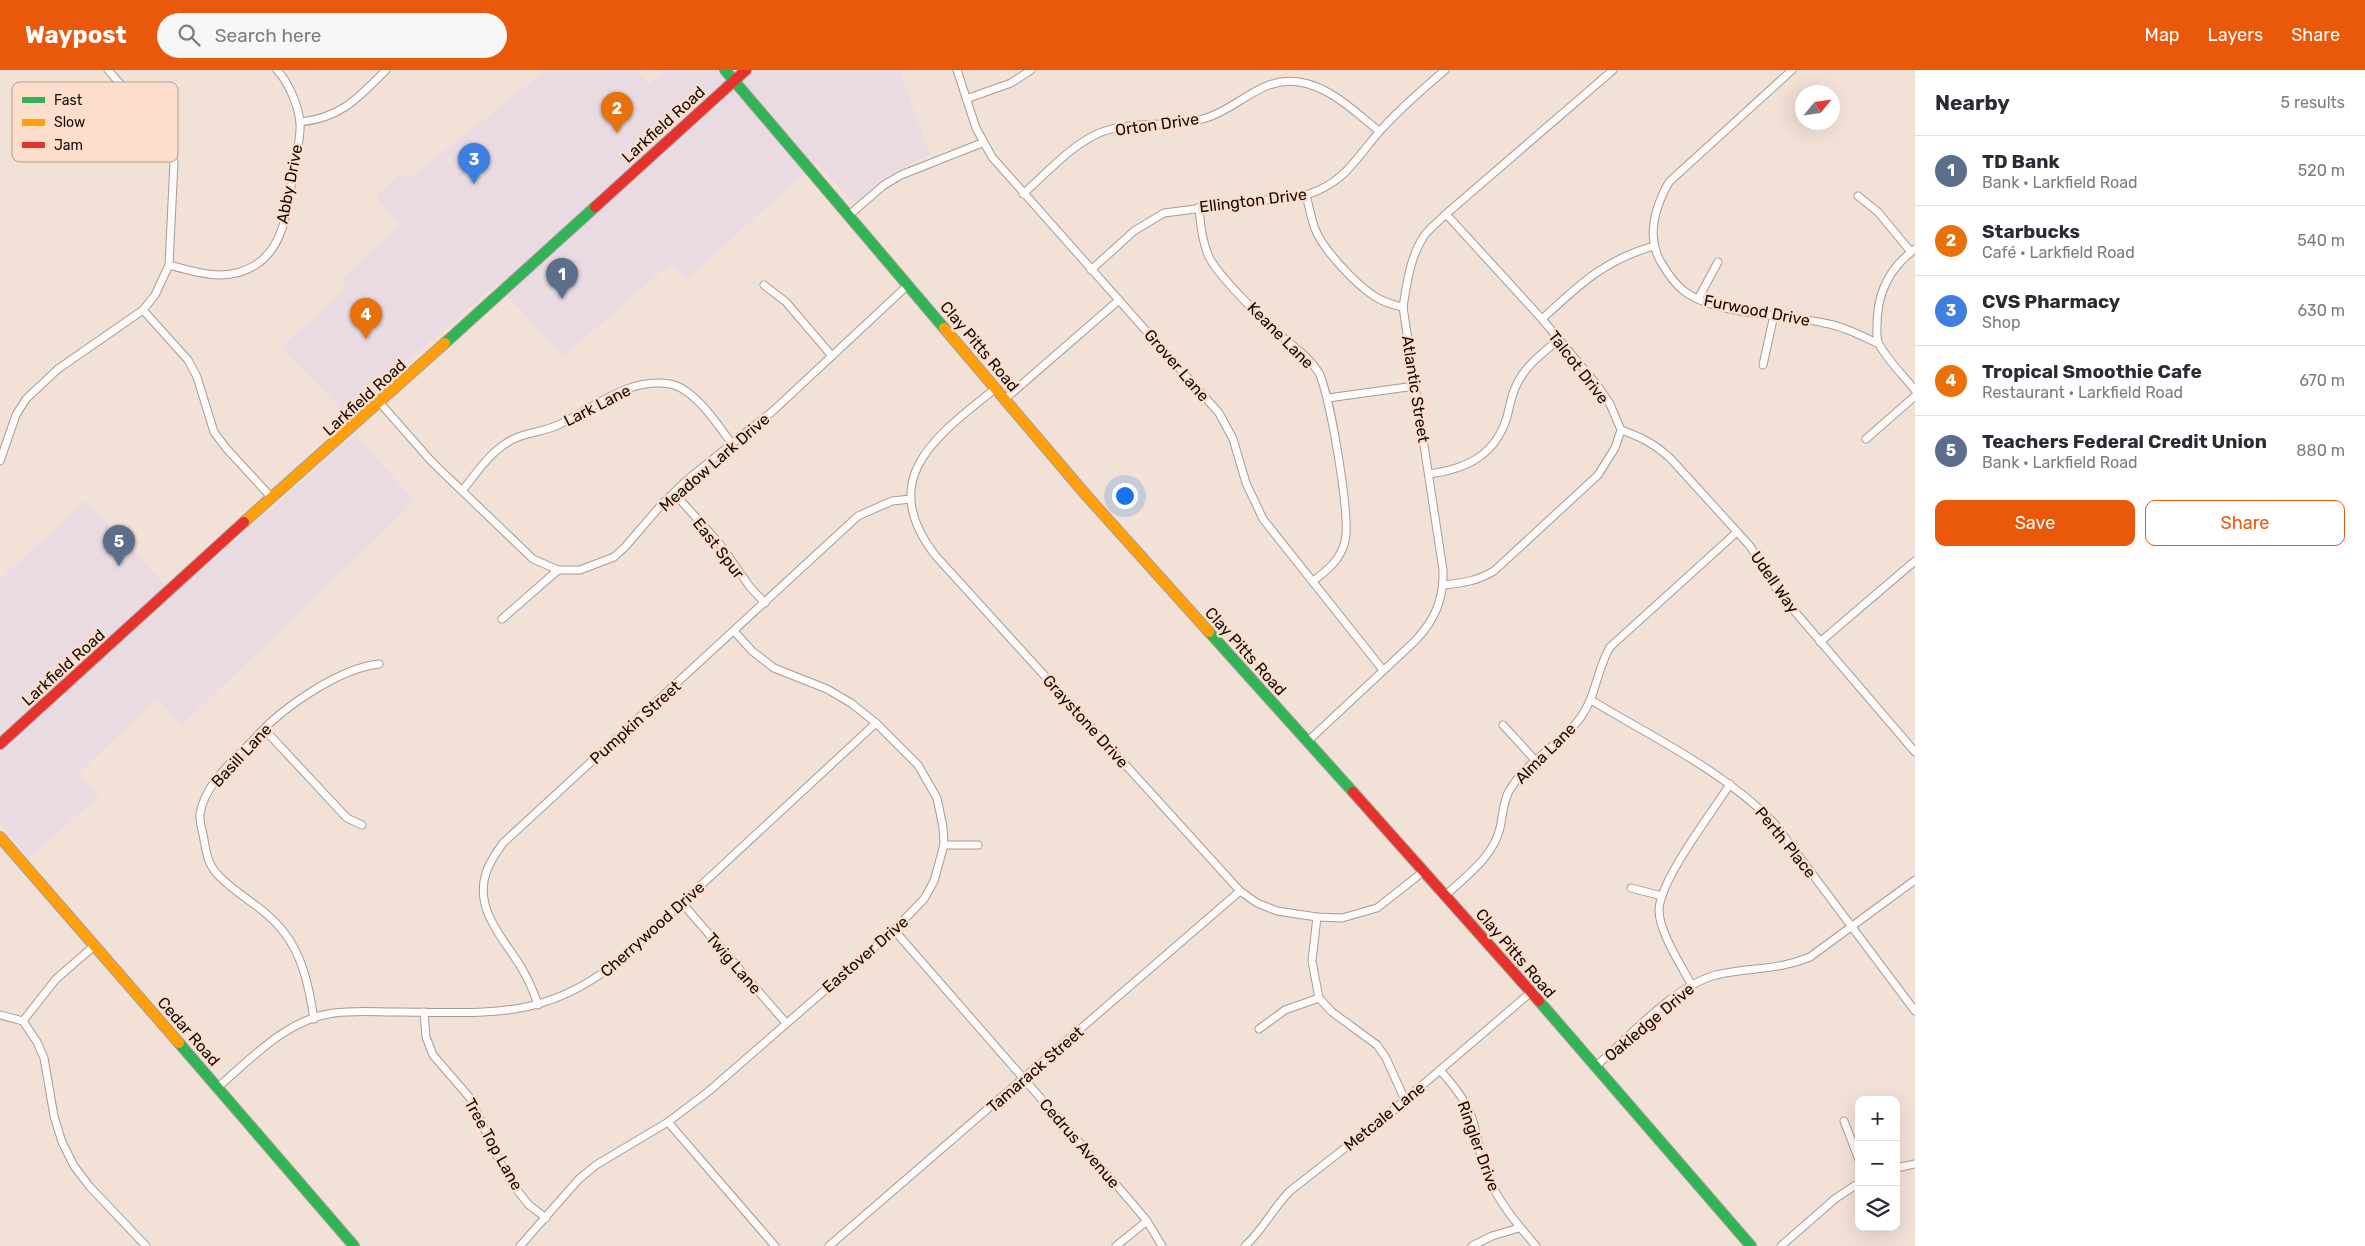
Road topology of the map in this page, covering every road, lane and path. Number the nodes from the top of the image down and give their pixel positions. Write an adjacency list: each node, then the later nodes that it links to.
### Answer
1 (108, 70): 12 (street)
2 (277, 70): 14 (street, Abby Drive)
3 (386, 70): 14 (street)
4 (725, 70): 11 (street, Clay Pitts Road)
5 (746, 70): 11 (street, Larkfield Road)
6 (957, 70): 13 (street, Grover Lane)
7 (1031, 70): 13 (street)
8 (1445, 70): 15 (street, Ellington Drive)
9 (1613, 70): 22 (street, Atlantic Street)
10 (1792, 70): 24 (street, Furwood Drive)
11 (734, 80): 23 (street, Clay Pitts Road); 47 (street, Larkfield Road)
12 (119, 82)
13 (966, 99): 16 (street, Grover Lane)
14 (300, 122): 27 (street, Abby Drive)
15 (1380, 131): 18 (street, Orton Drive); 19 (street, Ellington Drive)
16 (982, 143): 18 (street, Grover Lane); 23 (street)
17 (174, 162): 27 (street)
18 (1023, 194): 28 (street, Grover Lane)
19 (1306, 195): 21 (street, Ellington Drive); 33 (street)
20 (1858, 196): 25 (street)
21 (1199, 207): 28 (street, Ellington Drive); 45 (street, Keane Lane)
22 (1446, 214): 33 (street, Atlantic Street); 36 (street, Talcot Drive)
23 (849, 215): 30 (street, Clay Pitts Road)
24 (1654, 246): 31 (street, Furwood Drive); 36 (street)
25 (1913, 250): 38 (street)
26 (1718, 262): 31 (street)
27 (169, 265): 34 (street)
28 (1091, 270): 32 (street, Grover Lane)
29 (764, 285): 39 (street)
30 (908, 285): 39 (street, Meadow Lark Drive); 42 (street, Clay Pitts Road)
31 (1698, 299): 35 (street, Furwood Drive)
32 (1119, 300): 46 (street); 60 (street, Grover Lane)
33 (1403, 308): 41 (street, Atlantic Street)
34 (143, 310): 51 (street); 55 (street)
35 (1774, 315): 38 (street, Furwood Drive); 40 (street)
36 (1542, 320): 37 (street, Talcot Drive)
37 (1558, 340): 48 (street, Talcot Drive); 52 (street)
38 (1877, 343): 43 (street)
39 (832, 356): 50 (street, Meadow Lark Drive)
40 (1763, 365)
41 (1415, 386): 45 (street); 52 (street, Atlantic Street)
42 (996, 388): 46 (street, Clay Pitts Road); 56 (street, Graystone Drive)
43 (1915, 390)
44 (1915, 396): 49 (street)
45 (1328, 398): 60 (street, Keane Lane)
46 (1004, 399): 72 (street, Clay Pitts Road)
47 (380, 403): 53 (street, Meadow Lark Drive); 55 (street, Larkfield Road)
48 (1621, 430): 57 (street, Udell Way); 61 (street)
49 (1866, 438)
50 (732, 444): 53 (street, Lark Lane); 54 (street, Meadow Lark Drive)
51 (0, 461)
52 (1429, 474): 61 (street, Atlantic Street)
53 (462, 491): 59 (street, Meadow Lark Drive)
54 (674, 493): 59 (street, Meadow Lark Drive); 62 (street, East Spur)
55 (271, 498): 73 (street, Larkfield Road)
56 (911, 499): 62 (street, Pumpkin Street); 84 (street, Graystone Drive)
57 (1737, 532): 65 (street, Udell Way); 68 (street, Alma Lane)
58 (1915, 561): 65 (street)
59 (558, 570): 63 (street)
60 (1313, 581): 67 (street, Grover Lane)
61 (1443, 585): 67 (street, Atlantic Street)
62 (765, 603): 64 (street, Pumpkin Street)
63 (502, 619)
64 (734, 631): 69 (street, Eastover Drive); 95 (street, Pumpkin Street)
65 (1820, 642): 74 (street, Udell Way)
66 (379, 664): 71 (street, Basill Lane)
67 (1383, 670): 72 (street, Atlantic Street)
68 (1591, 700): 75 (street, Alma Lane); 76 (street, Perth Place)
69 (876, 723): 79 (street, Eastover Drive); 87 (street, Cherrywood Drive)
70 (1503, 725): 75 (street)
71 (264, 729): 77 (street); 99 (street, Basill Lane)
72 (1308, 741): 81 (street, Clay Pitts Road)
73 (0, 744)
74 (1915, 752)
75 (1535, 760): 85 (street, Alma Lane)
76 (1730, 784): 86 (street); 89 (street, Perth Place)
77 (362, 825)
78 (0, 836): 91 (street, Cedar Road)
79 (944, 845): 80 (street); 90 (street, Eastover Drive)
80 (978, 845)
81 (1424, 871): 85 (street, Clay Pitts Road); 88 (street, Graystone Drive)
82 (1915, 880): 89 (street, Oakledge Drive)
83 (1631, 888): 86 (street)
84 (1240, 890): 88 (street, Graystone Drive); 105 (street, Tamarack Street)
85 (1446, 895): 93 (street, Clay Pitts Road)
86 (1662, 896): 92 (street)
87 (682, 903): 95 (street, Cherrywood Drive); 101 (street, Twig Lane)
88 (1317, 918): 94 (street)
89 (1852, 926): 92 (street, Oakledge Drive); 96 (street, Perth Place)
90 (894, 930): 101 (street, Eastover Drive); 105 (street, Cedrus Avenue)
91 (94, 946): 100 (street); 106 (street, Cedar Road)
92 (1691, 984): 103 (street, Oakledge Drive)
93 (1530, 993): 103 (street, Clay Pitts Road); 104 (street, Metcale Lane)
94 (1318, 998): 102 (street); 107 (street)
95 (538, 1005): 97 (street, Cherrywood Drive)
96 (1915, 1011)
97 (424, 1012): 99 (street, Cherrywood Drive); 114 (street, Tree Top Lane)
98 (0, 1014): 100 (street)
99 (314, 1019): 106 (street, Cherrywood Drive)
100 (23, 1021): 117 (street)
101 (786, 1023): 108 (street, Eastover Drive)
102 (1259, 1030)
103 (1595, 1067): 127 (street, Clay Pitts Road)
104 (1440, 1070): 107 (street, Metcale Lane); 116 (street, Ringler Drive)
105 (1023, 1078): 115 (street, Cedrus Avenue); 121 (street, Tamarack Street)
106 (218, 1087): 118 (street, Cedar Road)
107 (1405, 1100): 124 (street, Metcale Lane)
108 (668, 1122): 114 (street, Eastover Drive); 120 (street)
109 (1844, 1122): 110 (street)
110 (1855, 1150)
111 (1915, 1164): 112 (street)
112 (1900, 1167)
113 (1855, 1186): 128 (street)
114 (546, 1218): 119 (street, Eastover Drive)
115 (1147, 1221): 122 (street); 123 (street, Cedrus Avenue)
116 (1519, 1228): 125 (street); 126 (street, Ringler Drive)
117 (146, 1246)
118 (354, 1246)
119 (520, 1246)
120 (775, 1246)
121 (829, 1246)
122 (1116, 1246)
123 (1162, 1246)
124 (1245, 1246)
125 (1472, 1246)
126 (1536, 1246)
127 (1752, 1246)
128 (1781, 1246)

